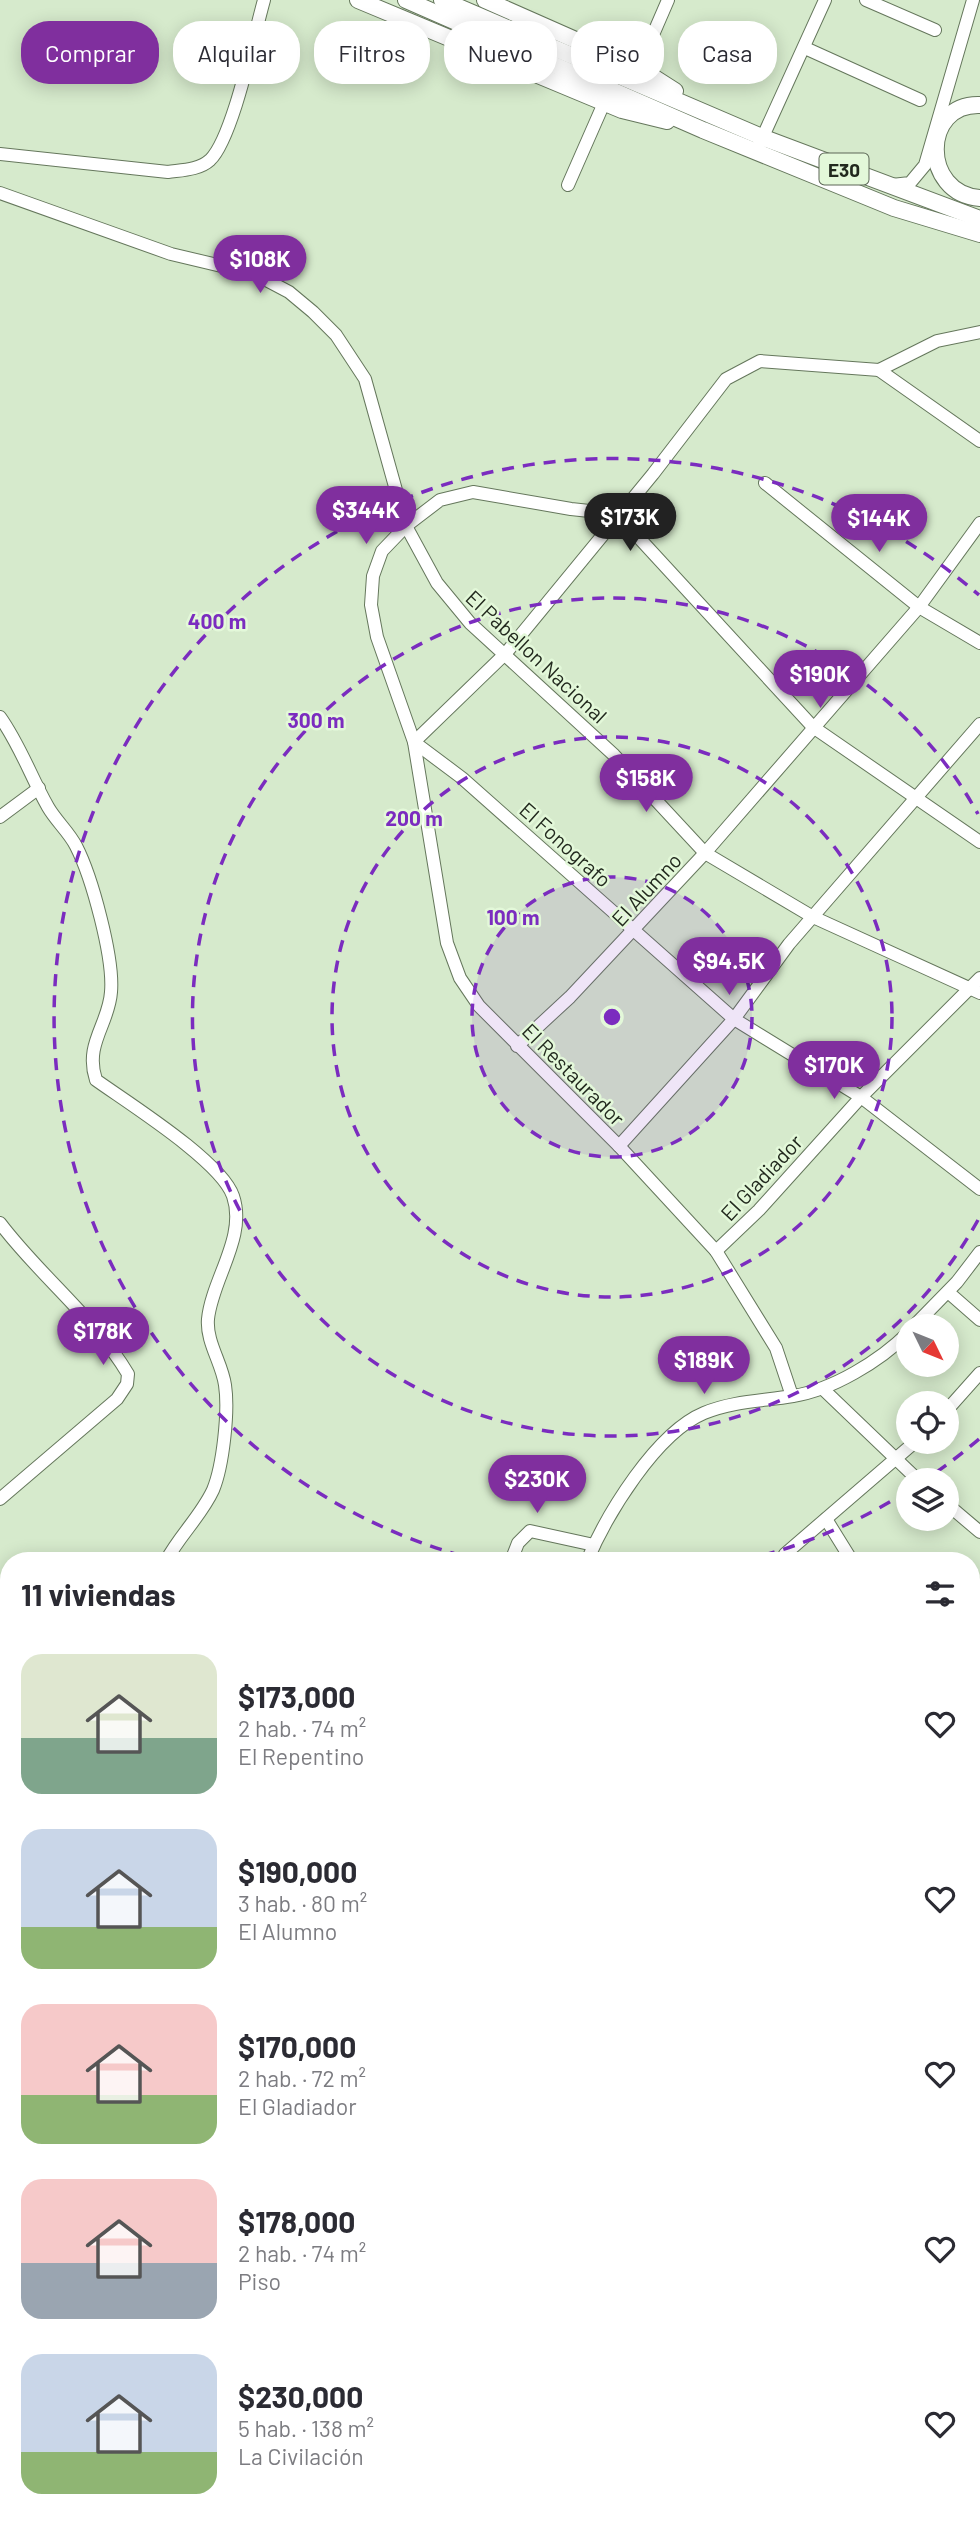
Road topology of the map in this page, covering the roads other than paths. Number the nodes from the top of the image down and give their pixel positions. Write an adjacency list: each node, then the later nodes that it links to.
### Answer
1 (264, 0): 19 (street)
2 (358, 0): 15 (main road)
3 (406, 0): 13 (main road, E30)
4 (442, 0): 13 (main road, E30)
5 (485, 0): 10 (main road)
6 (668, 0): 13 (street)
7 (825, 0): 12 (street)
8 (866, 0): 11 (street)
9 (973, 0): 17 (street)
10 (511, 5): 13 (main road)
11 (935, 30)
12 (805, 48): 14 (street); 18 (street)
13 (630, 89): 15 (main road); 18 (main road, E30); 18 (main road, E30)
14 (920, 100)
15 (604, 103): 21 (street)
16 (980, 105): 17 (main road)
17 (937, 130): 20 (street); 23 (main road)
18 (760, 145): 20 (main road, E30); 24 (main road, E30)
19 (0, 154)
20 (881, 184): 25 (main road, E30)
21 (568, 185)
22 (0, 193): 34 (street, El Pabellon Nacional)
23 (980, 198)
24 (920, 218): 26 (main road, E30); 27 (main road)
25 (980, 219)
26 (980, 234)
27 (980, 244)
28 (980, 332): 29 (street)
29 (880, 370): 30 (street); 32 (street)
30 (980, 442)
31 (765, 483): 35 (street)
32 (617, 514): 34 (street, El Restaurador); 37 (street); 40 (street)
33 (980, 523): 35 (street, El Alumno)
34 (406, 526): 37 (street, El Pabellon Nacional); 41 (street, El Restaurador)
35 (919, 607): 36 (street); 40 (street, El Alumno)
36 (980, 643)
37 (506, 653): 41 (street); 46 (street, El Pabellon Nacional)
38 (0, 717): 42 (street)
39 (980, 724): 43 (street)
40 (813, 727): 43 (street); 46 (street, El Alumno)
41 (414, 742): 48 (street, El Fonografo); 51 (street, El Restaurador)
42 (39, 788): 44 (street); 74 (street)
43 (917, 800): 45 (street); 47 (street)
44 (0, 817)
45 (980, 842)
46 (705, 853): 47 (street, El Pabellon Nacional); 48 (street, El Alumno)
47 (813, 917): 49 (street, El Pabellon Nacional); 50 (street)
48 (634, 930): 50 (street, El Fonografo); 51 (street, El Alumno)
49 (977, 986): 52 (street, El Gladiador)
50 (734, 1019): 52 (street, El Fonografo); 53 (street)
51 (517, 1046): 53 (street, El Restaurador)
52 (860, 1097): 54 (street, El Fonografo); 56 (street, El Gladiador)
53 (619, 1146): 56 (street, El Restaurador)
54 (980, 1189)
55 (0, 1223): 69 (street)
56 (716, 1251): 64 (street, El Restaurador)
57 (980, 1252): 58 (street)
58 (948, 1292): 59 (street); 60 (street)
59 (926, 1314)
60 (980, 1320)
61 (896, 1341): 63 (street)
62 (980, 1373): 65 (street)
63 (824, 1390): 64 (street); 67 (street)
64 (792, 1396): 73 (street)
65 (959, 1397)
66 (904, 1454): 67 (street)
67 (896, 1462): 68 (street); 71 (street)
68 (903, 1468)
69 (0, 1499)
70 (959, 1514): 72 (street)
71 (826, 1519): 77 (street); 78 (street)
72 (980, 1532)
73 (594, 1545): 75 (street); 76 (street)
74 (172, 1552)
75 (514, 1552)
76 (591, 1552)
77 (787, 1552)
78 (846, 1552)

